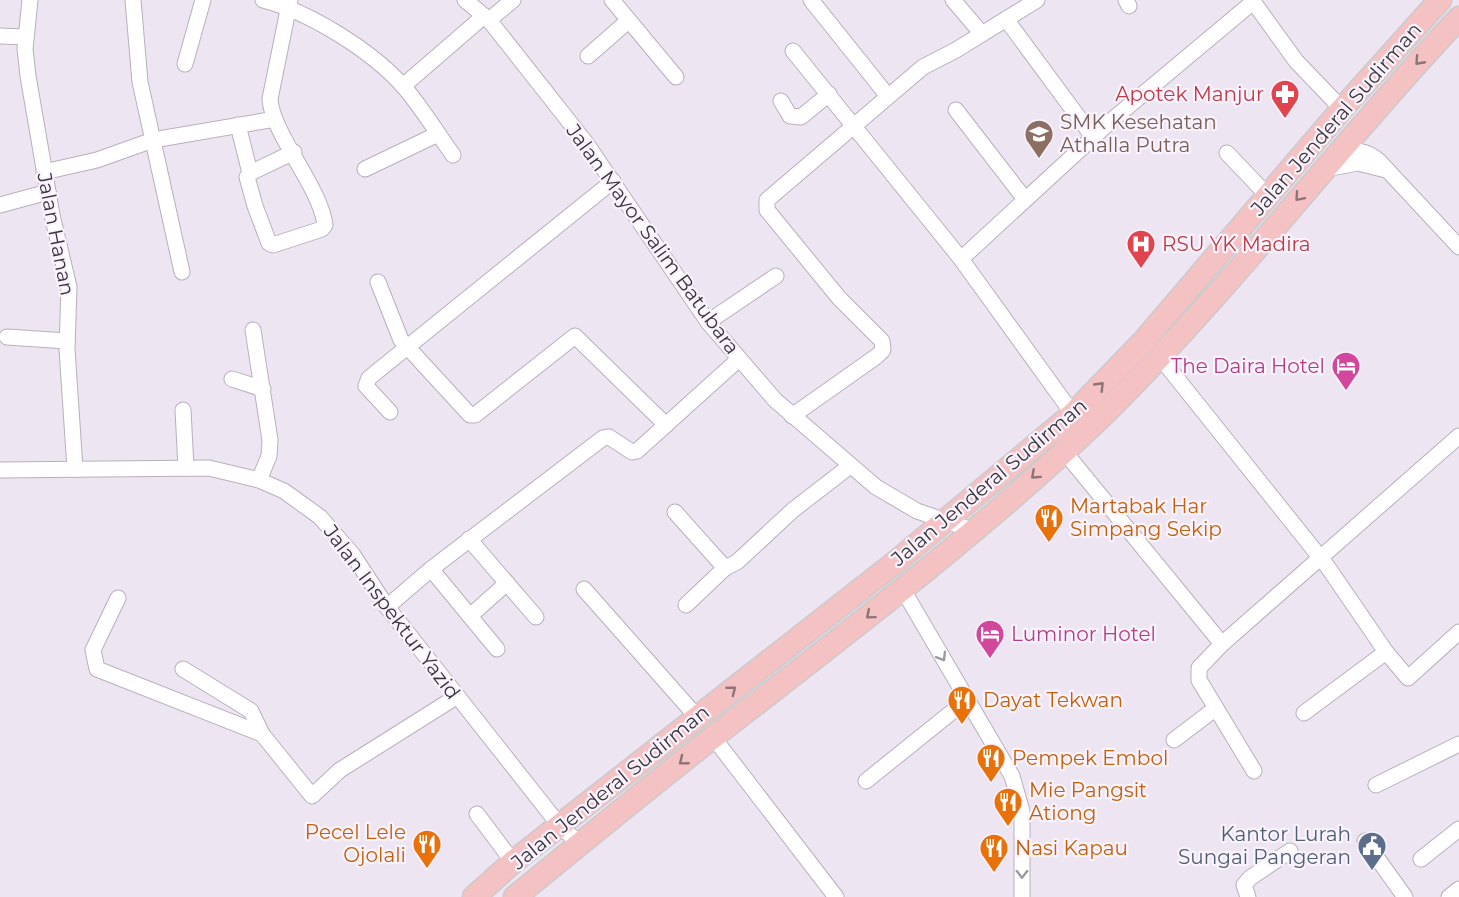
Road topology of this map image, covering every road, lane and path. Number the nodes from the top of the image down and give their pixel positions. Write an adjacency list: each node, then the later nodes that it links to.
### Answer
1 (30, 0): 20 (street, Jalan Hanan)
2 (133, 0): 37 (street)
3 (203, 0): 23 (street)
4 (263, 0): 13 (street)
5 (513, 0): 14 (street)
6 (612, 0): 17 (street)
7 (812, 0): 27 (street)
8 (953, 0): 18 (street)
9 (1037, 0): 16 (street)
10 (1440, 0): 29 (highway, Jalan Jenderal Sudirman)
11 (469, 1): 14 (street, Jalan Mayor Salim Batubara)
12 (1253, 1): 29 (street); 36 (street)
13 (289, 3): 25 (street); 31 (street)
14 (486, 18): 25 (street); 46 (street, Jalan Mayor Salim Batubara)
15 (1459, 18): 41 (highway, Jalan Jenderal Sudirman, one-way to 41)
16 (1006, 19): 18 (street); 36 (street)
17 (628, 21): 22 (street); 24 (street)
18 (982, 34): 27 (street)
19 (0, 36): 20 (street)
20 (26, 37): 44 (street, Jalan Hanan)
21 (793, 51): 26 (street)
22 (588, 56)
23 (185, 64)
24 (676, 77)
25 (404, 86): 34 (street)
26 (829, 94): 28 (street); 33 (street)
27 (887, 95): 33 (street)
28 (781, 101)
29 (1342, 109): 35 (highway, Jalan Jenderal Sudirman)
30 (956, 110): 49 (street)
31 (275, 119): 32 (street); 38 (street)
32 (238, 125): 37 (street); 45 (street)
33 (852, 127): 52 (street); 68 (street)
34 (438, 134): 40 (street); 42 (street)
35 (1319, 136): 41 (highway); 48 (highway, Jalan Jenderal Sudirman)
36 (1093, 137): 49 (street)
37 (153, 140): 44 (street); 53 (street)
38 (294, 152): 45 (street); 45 (street)
39 (1227, 153): 48 (street)
40 (453, 155)
41 (1330, 161): 43 (street); 43 (street); 61 (highway, Jalan Jenderal Sudirman, one-way to 61)
42 (365, 169)
43 (1386, 170): 51 (street)
44 (44, 172): 47 (street, Jalan Hanan)
45 (250, 173)
46 (613, 181): 56 (street, Jalan Mayor Salim Batubara); 60 (street)
47 (48, 192): 50 (street); 59 (street, Jalan Hanan)
48 (1268, 196): 67 (highway, Jalan Jenderal Sudirman, one-way to 48)
49 (1024, 198): 52 (street)
50 (0, 205)
51 (1459, 247)
52 (961, 259): 67 (street)
53 (182, 272)
54 (776, 276): 56 (street)
55 (378, 282): 60 (street)
56 (708, 322): 62 (street, Jalan Mayor Salim Batubara)
57 (253, 330): 64 (street)
58 (7, 337): 59 (street)
59 (67, 341): 74 (street, Jalan Hanan)
60 (407, 346): 66 (street); 69 (street)
61 (1159, 356): 71 (highway, Jalan Jenderal Sudirman); 81 (street)
62 (739, 359): 68 (street, Jalan Mayor Salim Batubara); 69 (street)
63 (232, 379): 64 (street)
64 (263, 389): 76 (street)
65 (183, 410): 73 (street)
66 (390, 412)
67 (1072, 414): 78 (highway, Jalan Jenderal Sudirman)
68 (792, 416): 72 (street, Jalan Mayor Salim Batubara)
69 (666, 425): 80 (street)
70 (1459, 436): 81 (street)
71 (1063, 450): 79 (highway, Jalan Jenderal Sudirman, one-way to 79); 93 (street)
72 (850, 466): 78 (street, Jalan Mayor Salim Batubara); 82 (street)
73 (186, 468): 74 (street, Jalan Inspektur Yazid); 76 (street, Jalan Inspektur Yazid)
74 (75, 469): 75 (street, Jalan Inspektur Yazid)
75 (0, 470)
76 (259, 480): 89 (street, Jalan Inspektur Yazid)
77 (675, 512): 82 (street)
78 (946, 521): 79 (street, Jalan Mayor Salim Batubara); 101 (highway, Jalan Jenderal Sudirman, one-way to 78)
79 (972, 530): 85 (highway, Jalan Jenderal Sudirman)
80 (469, 539): 83 (street); 84 (street)
81 (1321, 558): 93 (street); 95 (street)
82 (724, 568): 88 (street)
83 (431, 569): 89 (street); 90 (street)
84 (507, 583): 90 (street); 91 (street)
85 (902, 588): 98 (street, one-way to 98); 103 (highway, Jalan Jenderal Sudirman, one-way to 103)
86 (584, 589): 101 (street)
87 (118, 598): 102 (street)
88 (686, 604)
89 (387, 607): 97 (street, Jalan Inspektur Yazid)
90 (470, 616): 94 (street)
91 (536, 617)
92 (1459, 632): 95 (street)
93 (1222, 644): 99 (street)
94 (497, 649)
95 (1386, 652): 100 (street)
96 (183, 669): 102 (street)
97 (456, 697): 102 (street); 110 (street, Jalan Inspektur Yazid)
98 (968, 699): 107 (street); 121 (street, one-way to 121)
99 (1215, 708): 104 (street); 106 (street)
100 (1304, 713)
101 (697, 717): 103 (highway); 110 (highway, Jalan Jenderal Sudirman)
102 (262, 734)
103 (713, 737): 113 (highway, Jalan Jenderal Sudirman, one-way to 113); 120 (street)
104 (1174, 740)
105 (1459, 744): 108 (street)
106 (1254, 771)
107 (866, 782)
108 (1376, 785)
109 (477, 814): 116 (street)
110 (560, 826): 113 (street, Jalan Inspektur Yazid); 116 (highway, Jalan Jenderal Sudirman)
111 (1459, 829): 115 (street)
112 (1365, 841): 123 (street)
113 (580, 844): 119 (highway, Jalan Jenderal Sudirman)
114 (1290, 851): 122 (street)
115 (1421, 859)
116 (513, 862): 118 (highway, Jalan Jenderal Sudirman)
117 (1459, 889): 124 (street)
118 (474, 897)
119 (515, 897)
120 (836, 897)
121 (1022, 897)
122 (1248, 897)
123 (1405, 897)
124 (1449, 897)

